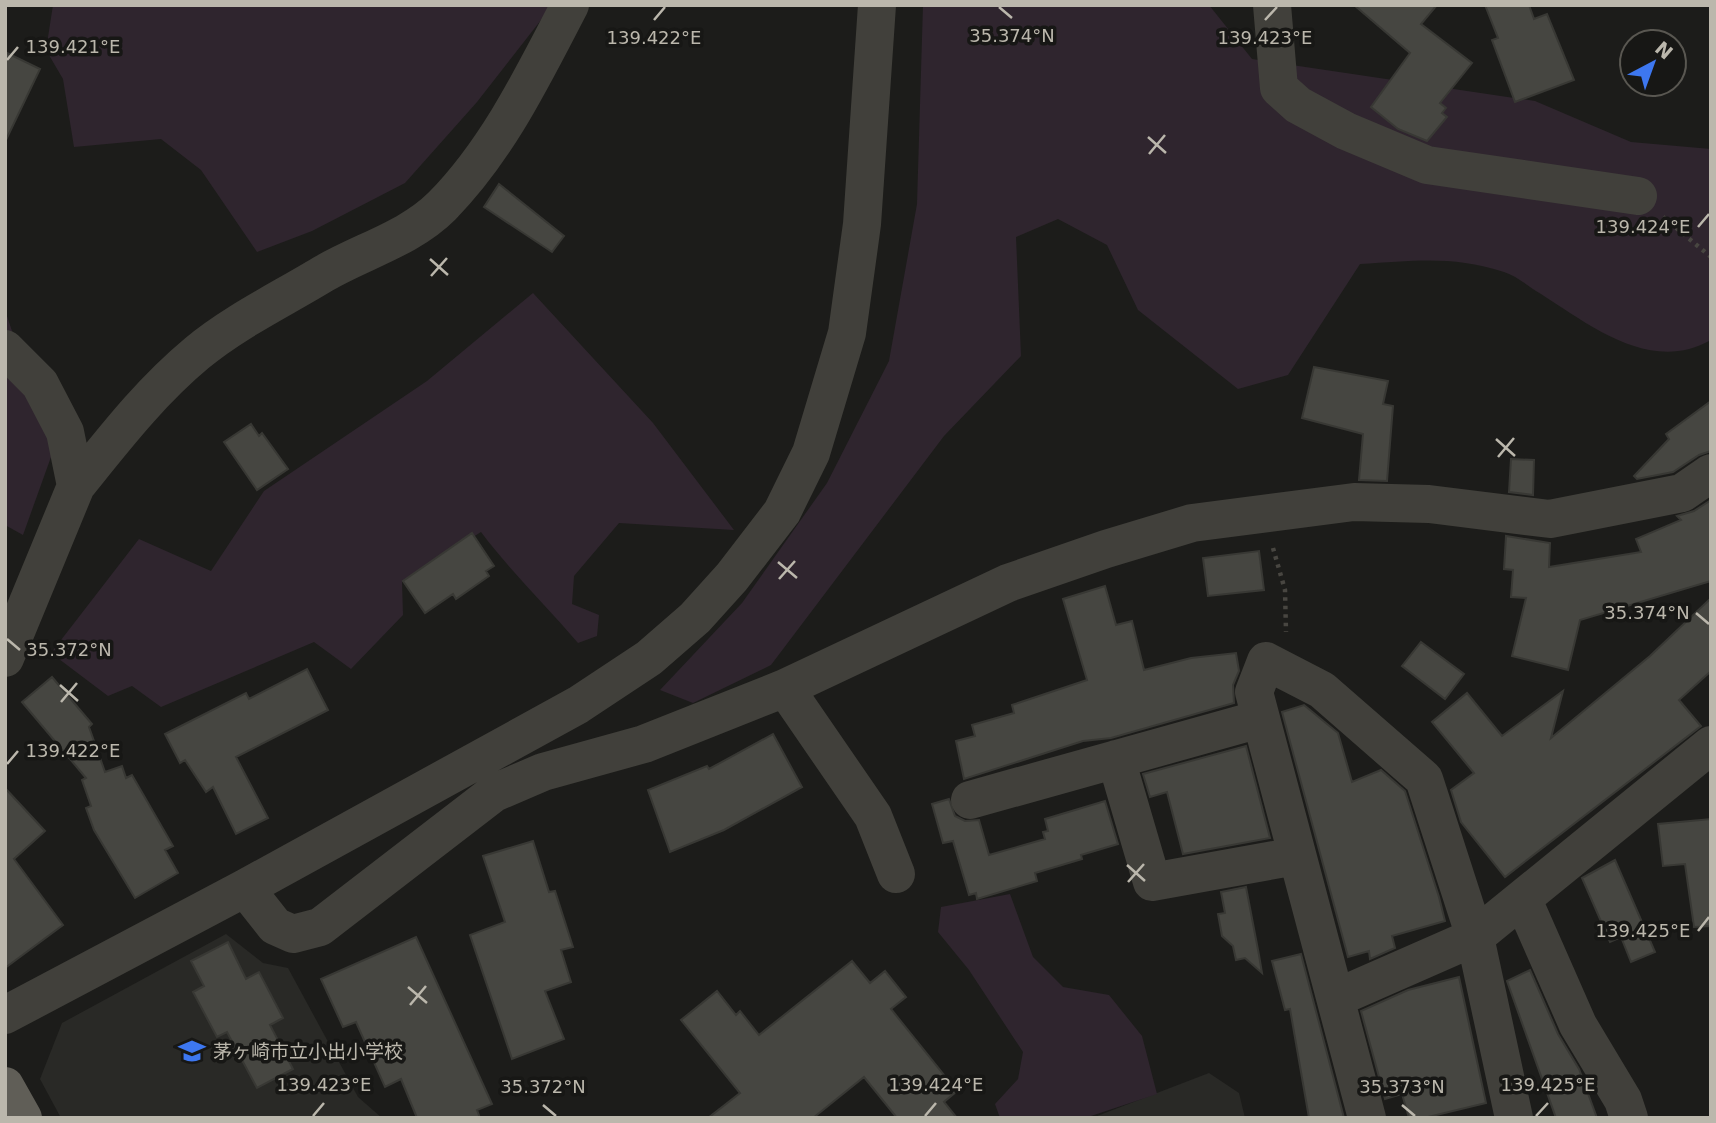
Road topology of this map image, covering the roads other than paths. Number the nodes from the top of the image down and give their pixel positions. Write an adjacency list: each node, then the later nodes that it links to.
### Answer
1 (570, 5): 7 (street)
2 (877, 5): 16 (street)
3 (1272, 5): 4 (street)
4 (1639, 196)
5 (5, 349): 7 (street)
6 (1711, 474): 9 (street)
7 (76, 486): 8 (street)
8 (5, 658)
9 (785, 688): 15 (street); 16 (street)
10 (1260, 719): 12 (street); 14 (street); 18 (street)
11 (1711, 745): 17 (street)
12 (1116, 759): 13 (street); 14 (street)
13 (970, 800)
14 (1296, 856): 19 (street)
15 (896, 874)
16 (245, 888): 20 (street)
17 (1523, 900): 18 (street); 25 (street)
18 (1475, 937): 19 (street); 24 (street)
19 (1336, 998): 23 (street)
20 (5, 1015)
21 (5, 1086): 22 (main road)
22 (23, 1118)
23 (1367, 1118)
24 (1514, 1118)
25 (1629, 1118)

